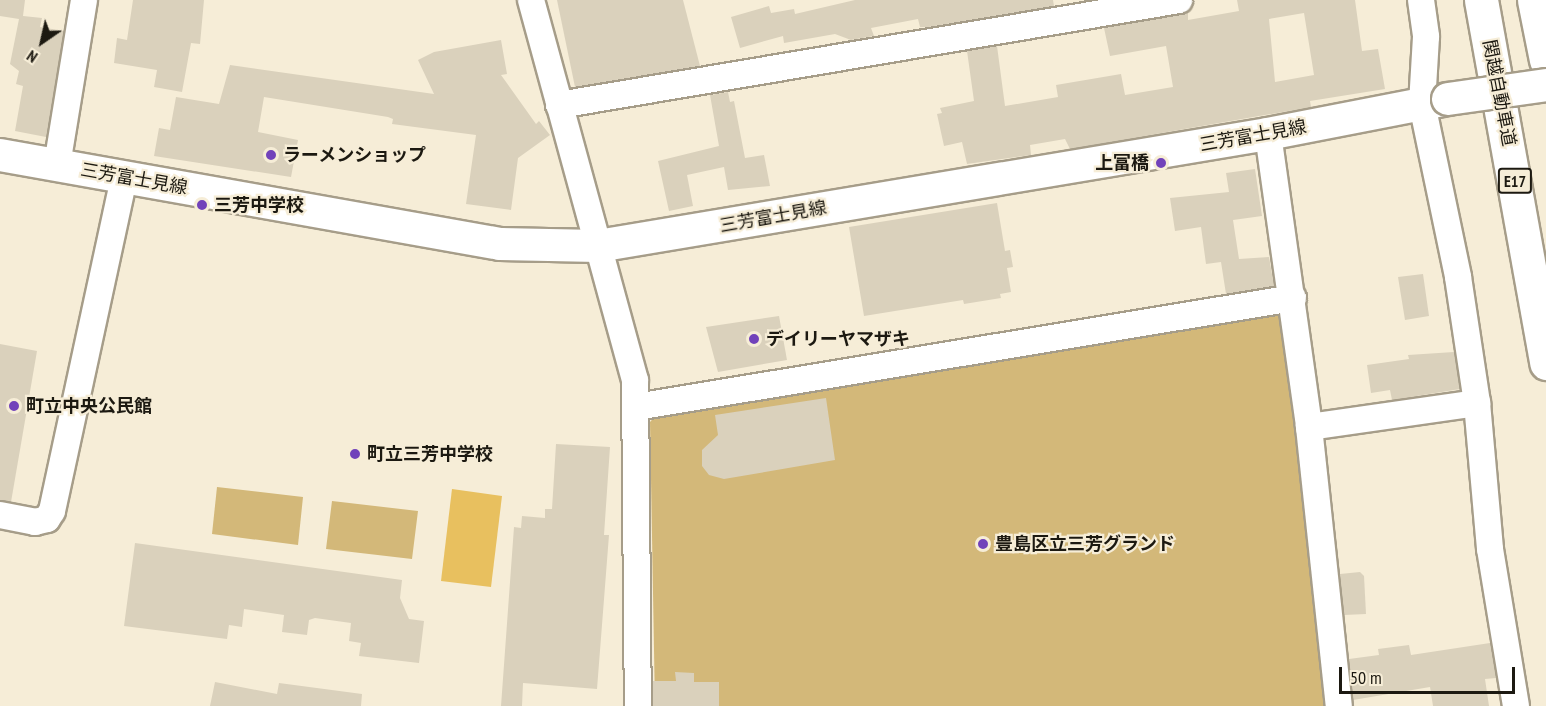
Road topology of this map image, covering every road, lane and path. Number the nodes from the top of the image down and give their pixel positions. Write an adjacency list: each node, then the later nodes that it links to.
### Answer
1 (84, 0): 13 (street)
2 (531, 0): 10 (street)
3 (1179, 0): 10 (street)
4 (1421, 0): 9 (street)
5 (1481, 0): 17 (highway, 関越自動車道 / E17)
6 (1534, 0): 7 (highway)
7 (1546, 60)
8 (1546, 85): 9 (main road, 三芳富士見線, bridge)
9 (1435, 102): 11 (main road, 三芳富士見線); 18 (street)
10 (559, 105): 15 (street)
11 (1268, 135): 15 (main road, 三芳富士見線); 16 (street)
12 (0, 155): 13 (main road, 三芳富士見線)
13 (57, 165): 14 (main road, 三芳富士見線)
14 (124, 177): 15 (main road, 三芳富士見線); 21 (street)
15 (598, 246): 19 (street)
16 (1293, 298): 19 (street); 20 (street)
17 (1546, 363)
18 (1477, 403): 20 (street); 24 (street)
19 (636, 407): 22 (street)
20 (1310, 427): 23 (street)
21 (0, 515)
22 (638, 706)
23 (1339, 706)
24 (1516, 706)

